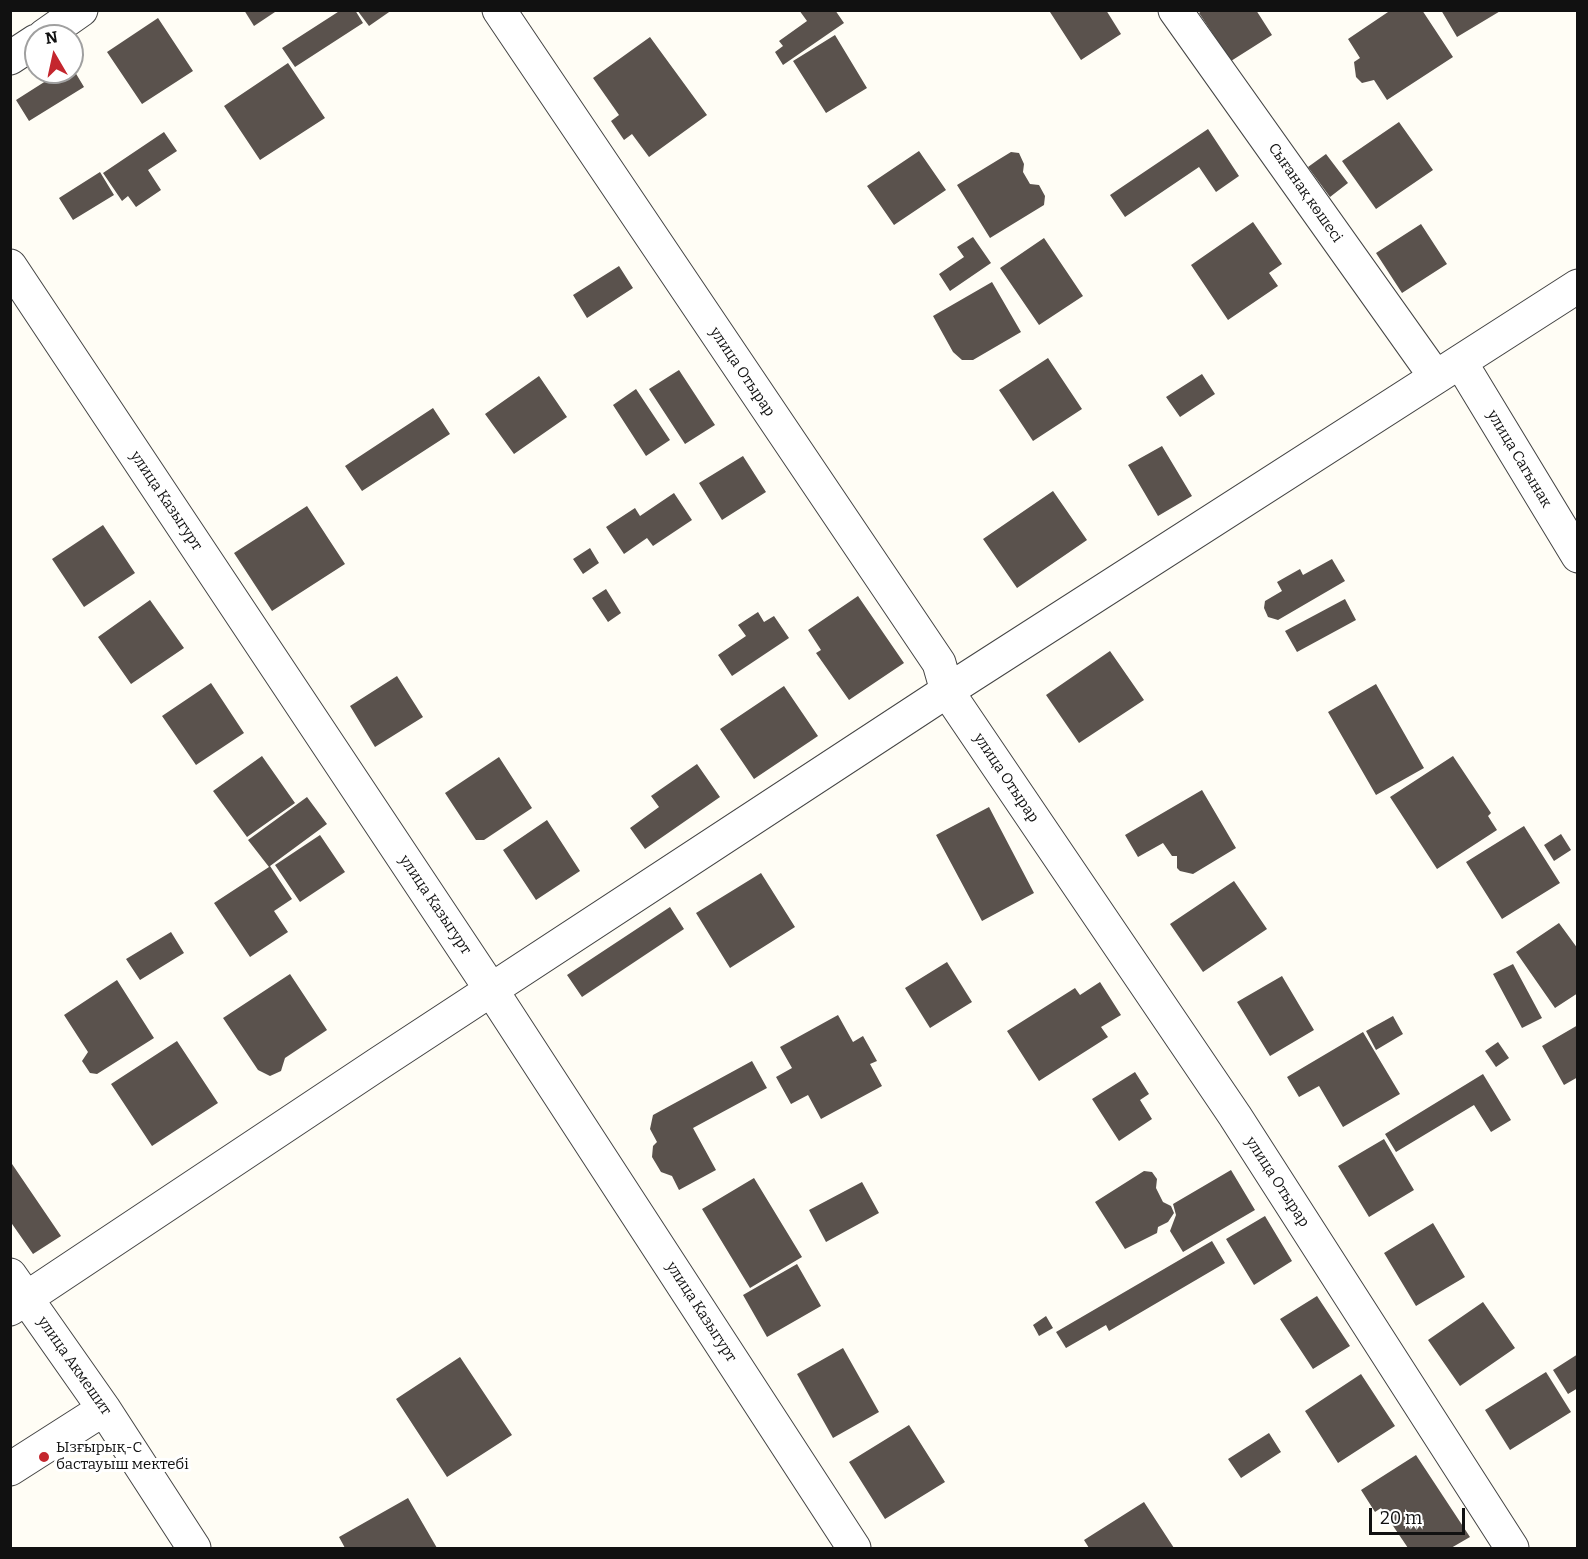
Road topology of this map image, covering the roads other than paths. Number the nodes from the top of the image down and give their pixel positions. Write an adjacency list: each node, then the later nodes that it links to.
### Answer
1 (81, 10): 4 (street)
2 (499, 10): 11 (street, улица Отырар)
3 (1175, 10): 9 (street, Сығанақ көшесі)
4 (61, 24)
5 (24, 49): 6 (street)
6 (10, 58)
7 (10, 266): 12 (street, улица Казыгурт)
8 (1578, 286): 9 (street)
9 (1448, 369): 10 (street, улица Сагынак); 11 (street)
10 (1578, 556)
11 (947, 691): 12 (street); 18 (street, улица Отырар)
12 (492, 991): 13 (street); 17 (street, улица Казыгурт)
13 (16, 1294): 14 (street, улица Акмешит)
14 (104, 1409): 15 (street); 16 (street, улица Акмешит)
15 (10, 1469)
16 (194, 1548)
17 (854, 1548)
18 (1512, 1548)

